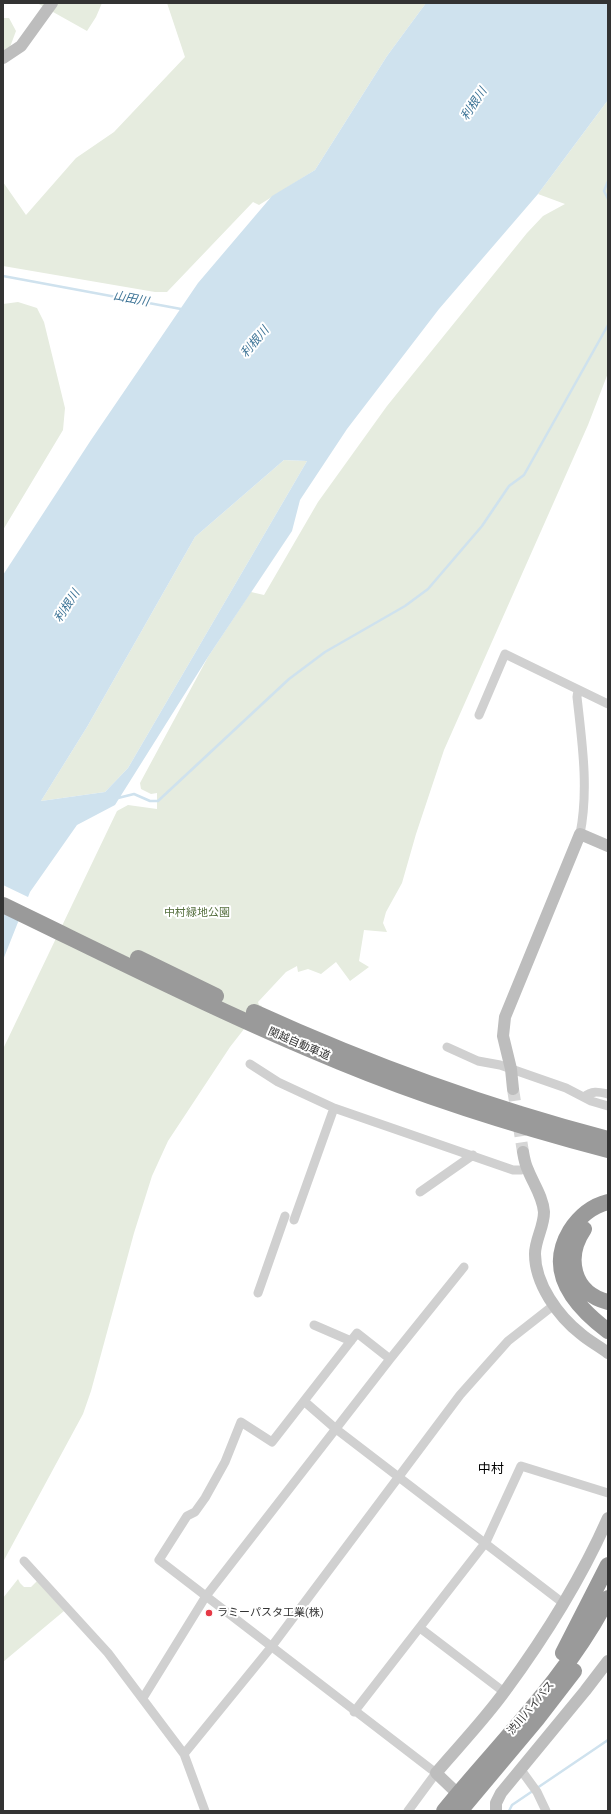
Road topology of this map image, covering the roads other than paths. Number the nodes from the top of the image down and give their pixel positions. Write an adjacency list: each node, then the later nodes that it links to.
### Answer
1 (52, 3): 2 (street)
2 (3, 58)
3 (578, 690): 4 (street); 5 (street); 6 (street)
4 (608, 704)
5 (479, 714)
6 (580, 834): 7 (street); 13 (street)
7 (608, 846)
8 (3, 893): 10 (highway, 関越自動車道)
9 (3, 905): 10 (highway, 関越自動車道)
10 (269, 1026): 19 (highway, 関越自動車道); 20 (highway, 関越自動車道)
11 (447, 1047): 13 (street)
12 (250, 1064): 18 (street)
13 (511, 1069): 14 (street); 16 (street)
14 (513, 1089)
15 (608, 1094): 16 (street)
16 (584, 1097): 17 (street)
17 (608, 1106)
18 (334, 1108): 22 (street); 28 (street)
19 (608, 1139)
20 (608, 1150)
21 (523, 1152): 23 (street)
22 (473, 1155): 23 (street); 24 (street)
23 (527, 1168): 30 (street)
24 (420, 1192)
25 (608, 1202): 32 (highway)
26 (608, 1212): 29 (highway)
27 (464, 1267): 35 (street)
28 (258, 1293)
29 (608, 1302)
30 (554, 1305): 34 (street); 38 (street)
31 (314, 1325): 33 (street)
32 (608, 1331)
33 (350, 1341): 35 (street); 36 (street)
34 (608, 1354)
35 (390, 1359): 37 (street)
36 (305, 1402): 37 (street); 44 (street)
37 (336, 1428): 38 (street); 44 (street)
38 (400, 1478): 41 (street); 49 (street)
39 (608, 1493): 41 (street)
40 (608, 1518): 46 (street)
41 (486, 1542): 46 (street); 48 (street)
42 (24, 1561): 52 (street)
43 (608, 1565): 54 (highway)
44 (206, 1596): 49 (street); 52 (street)
45 (608, 1598): 54 (highway, 渋川バイパス)
46 (563, 1603): 51 (street)
47 (608, 1617): 58 (highway, 渋川バイパス)
48 (420, 1628): 51 (street); 53 (street)
49 (272, 1646): 53 (street); 55 (street)
50 (608, 1661): 56 (street)
51 (504, 1692): 57 (street)
52 (143, 1698): 55 (street)
53 (354, 1712): 57 (street)
54 (509, 1734): 58 (highway, 渋川バイパス)
55 (184, 1754): 59 (street)
56 (521, 1770): 62 (street); 63 (street)
57 (436, 1774): 58 (street); 60 (street)
58 (466, 1806): 61 (highway, 渋川バイパス)
59 (205, 1811)
60 (408, 1811)
61 (444, 1811)
62 (496, 1811)
63 (546, 1811)

